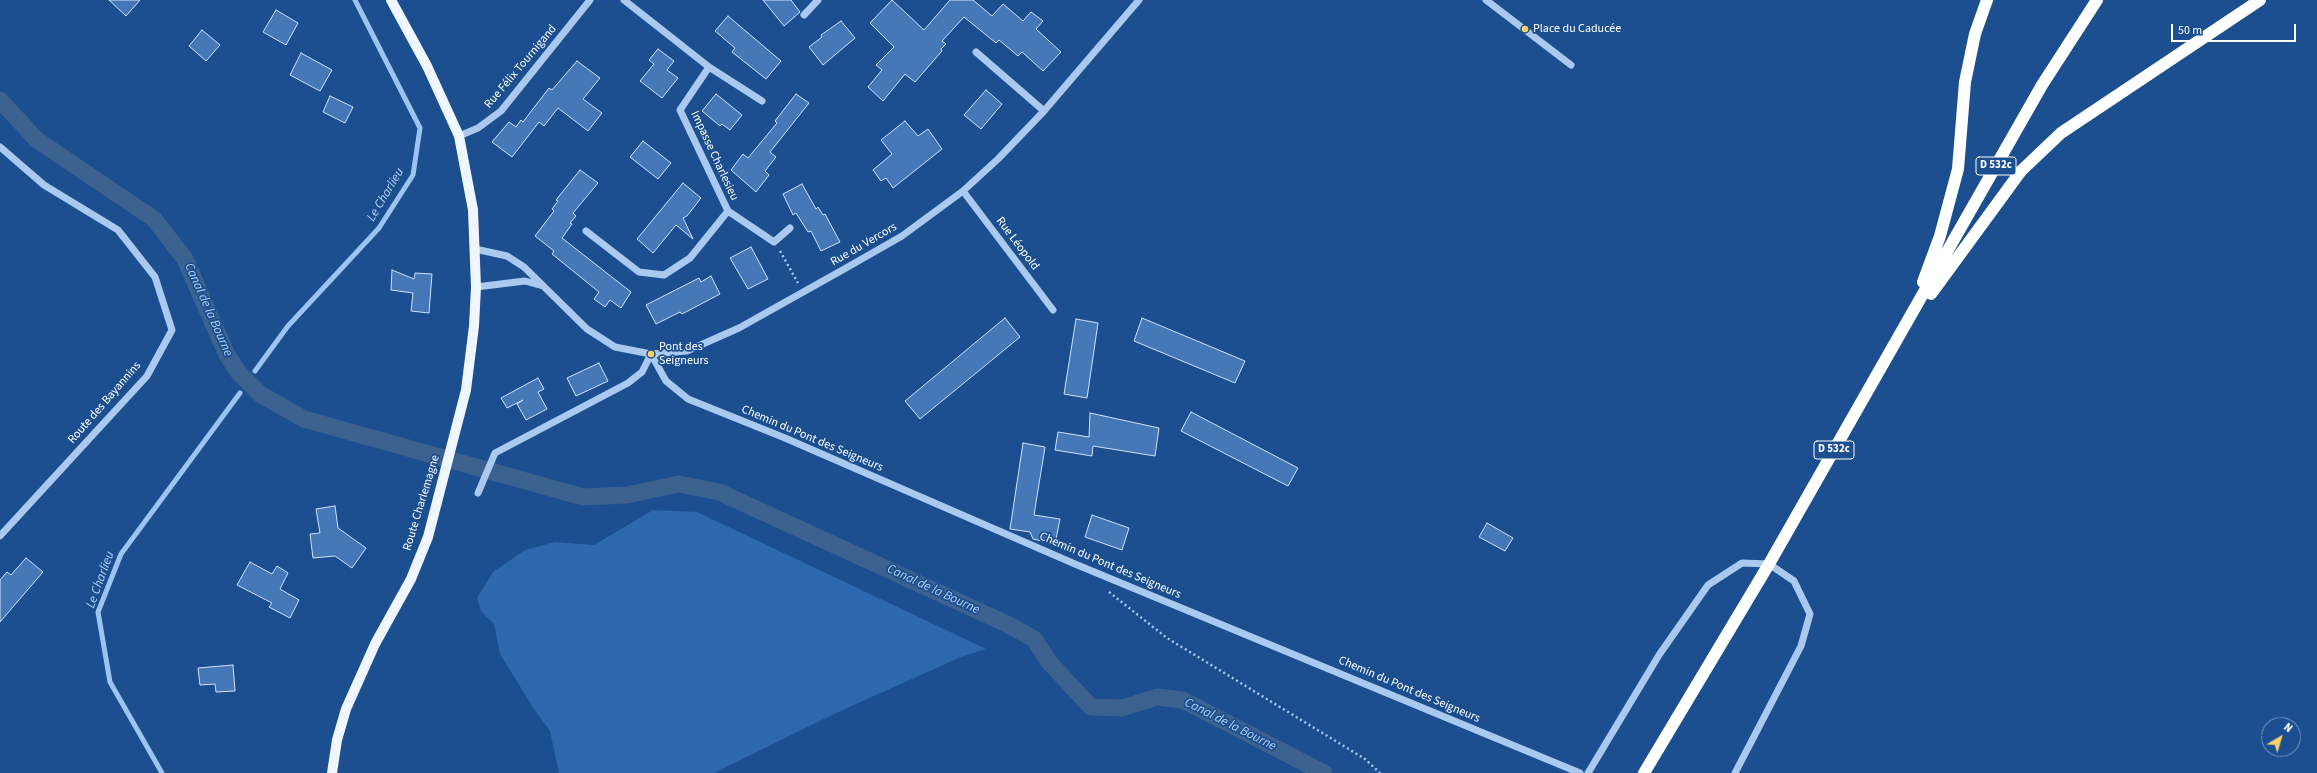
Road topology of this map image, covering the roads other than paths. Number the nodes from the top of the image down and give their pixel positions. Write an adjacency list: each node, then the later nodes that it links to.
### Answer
1 (390, 0): 16 (main road, Route Charlemagne)
2 (590, 0): 16 (street, Rue Félix Tournigand)
3 (624, 0): 13 (street)
4 (818, 0): 10 (street)
5 (1139, 0): 15 (street, Rue du Vercors)
6 (1486, 0): 12 (street)
7 (1987, 0): 26 (highway)
8 (2097, 0): 26 (highway, D 532c)
9 (2260, 0): 26 (highway)
10 (804, 15)
11 (976, 52): 15 (street)
12 (1571, 65)
13 (709, 67): 14 (street); 19 (street, Impasse Charlesieu)
14 (762, 101)
15 (1044, 111): 18 (street, Rue du Vercors)
16 (459, 136): 22 (main road, Route Charlemagne)
17 (0, 147): 29 (street, Route des Bayannins)
18 (963, 191): 25 (street, Rue Léopold); 27 (street, Rue du Vercors)
19 (728, 211): 20 (street); 21 (street, Impasse Charlesieu)
20 (790, 228)
21 (586, 231)
22 (475, 249): 23 (street, Rue du Vercors); 24 (main road, Route Charlemagne)
23 (545, 286): 24 (street); 27 (street, Rue du Vercors)
24 (476, 287): 31 (main road, Route Charlemagne)
25 (1053, 310)
26 (1899, 336): 30 (highway, D 532c)
27 (651, 354): 28 (street); 32 (street, Chemin du Pont des Seigneurs)
28 (478, 493)
29 (0, 536)
30 (1769, 564): 33 (street); 34 (highway, D 532c); 35 (street)
31 (332, 773)
32 (1580, 773)
33 (1588, 773)
34 (1644, 773)
35 (1735, 773)

